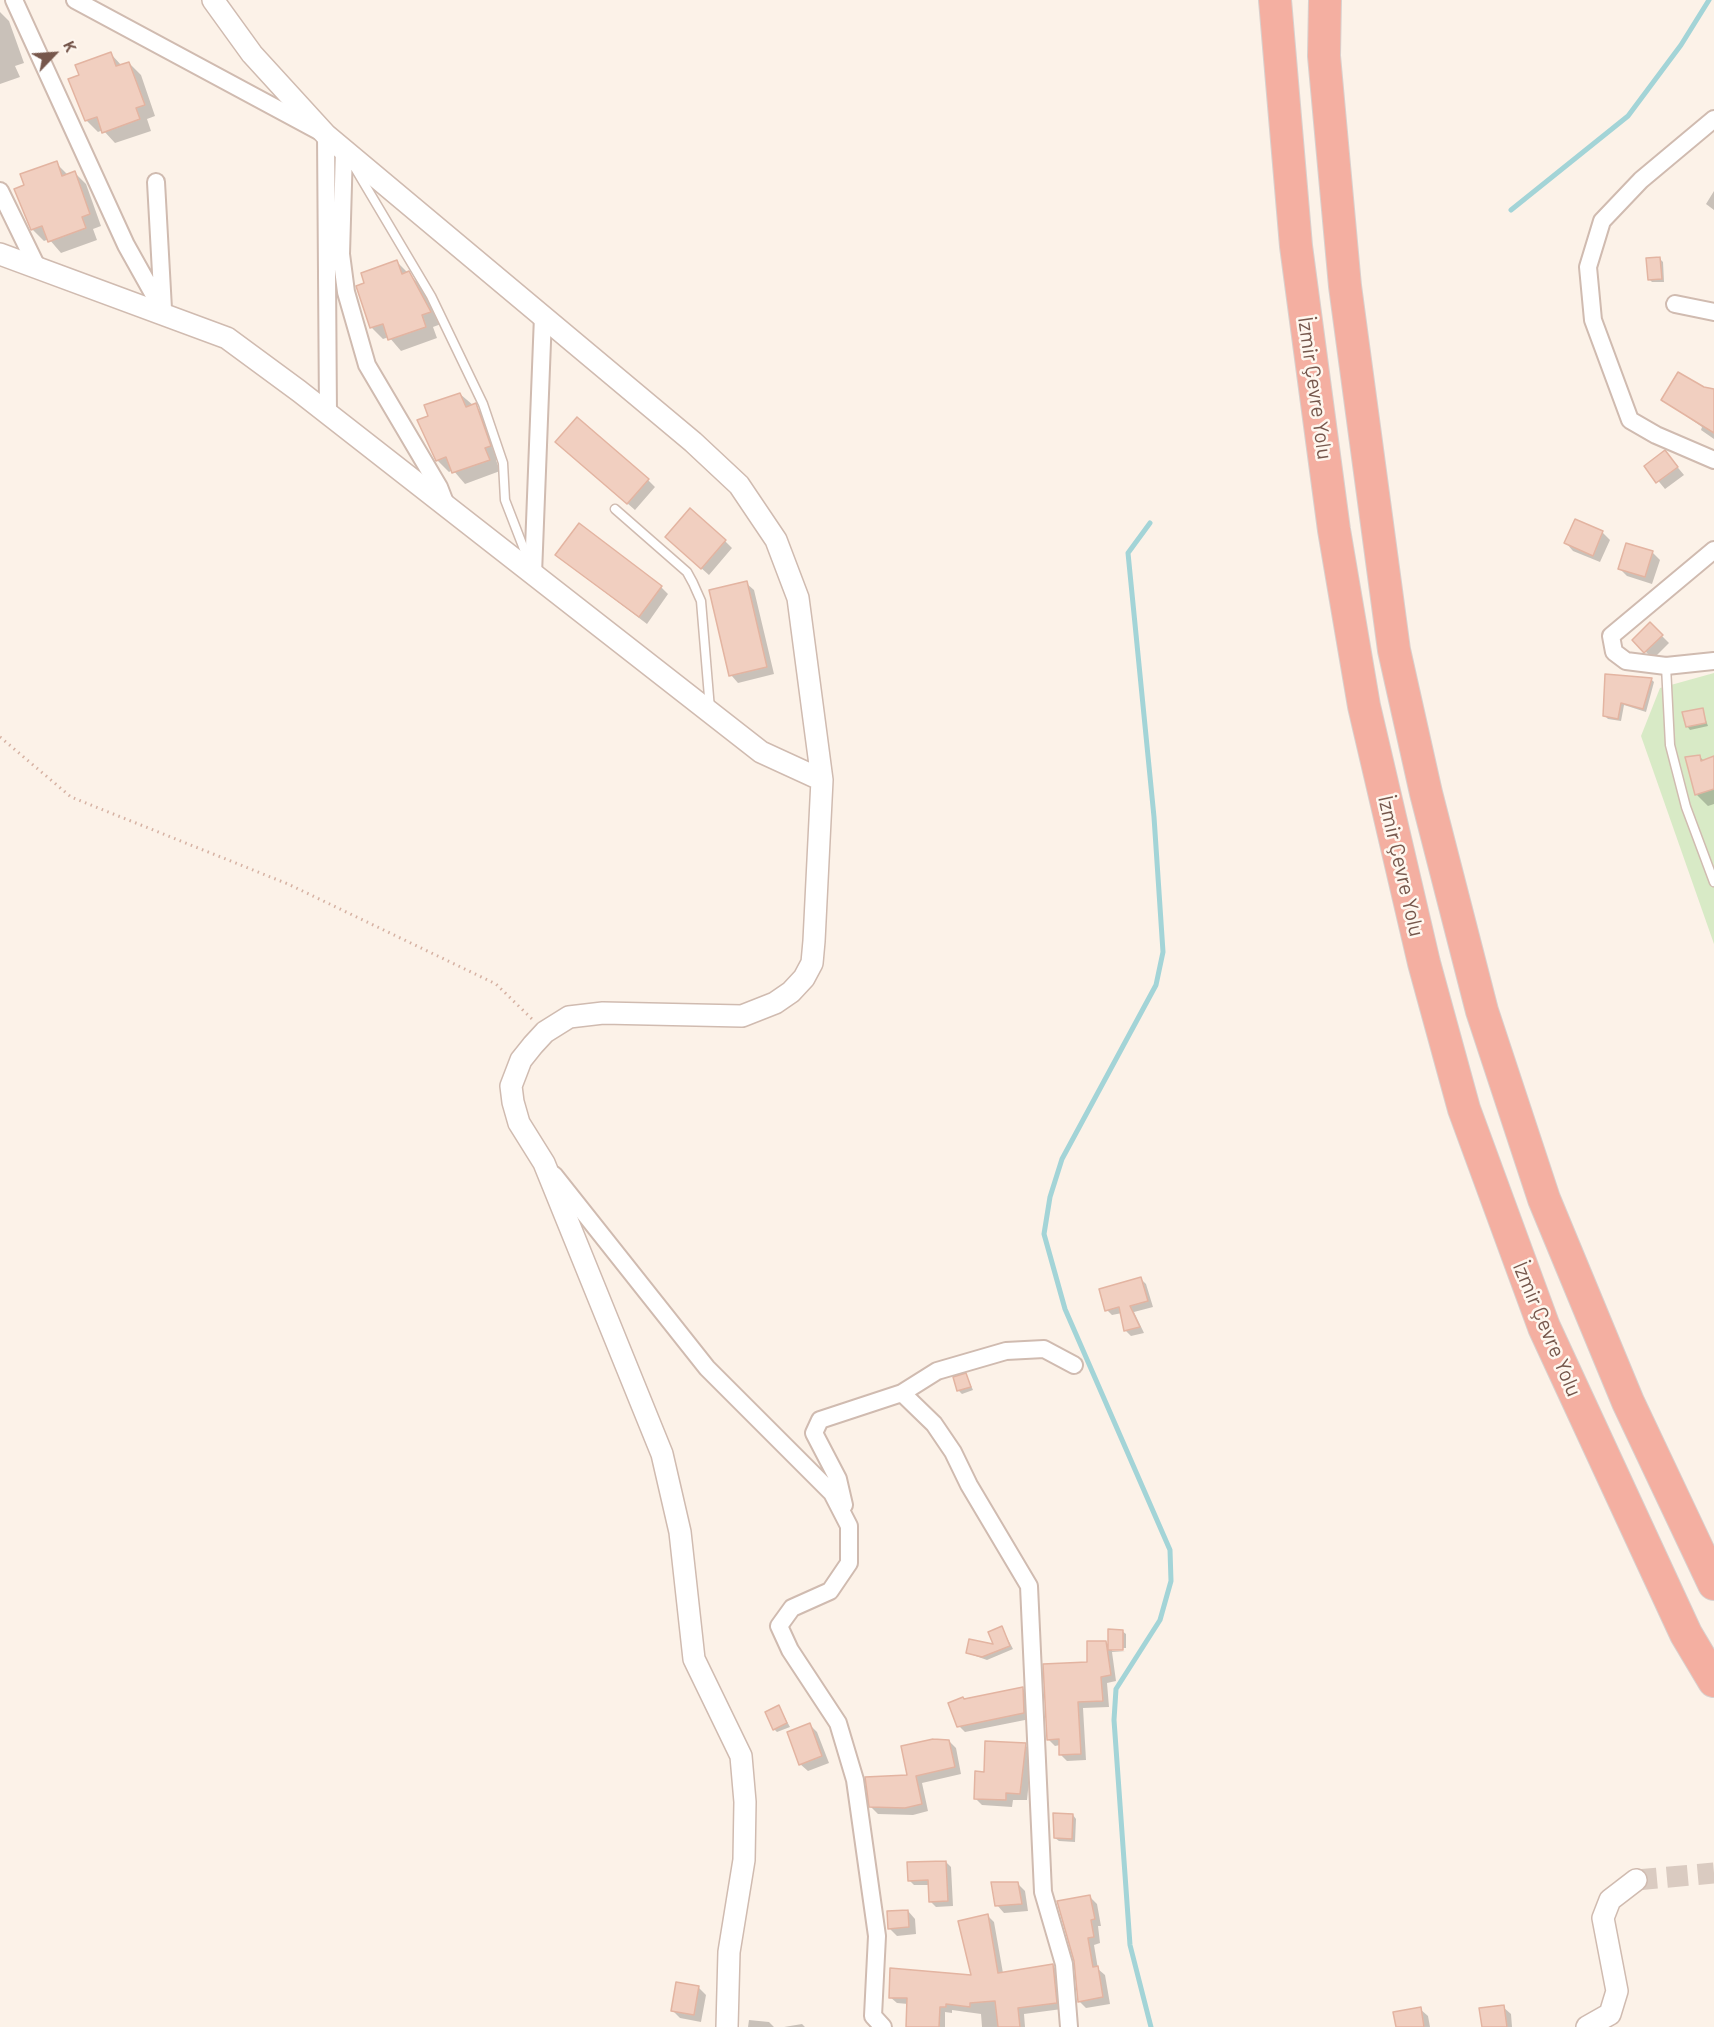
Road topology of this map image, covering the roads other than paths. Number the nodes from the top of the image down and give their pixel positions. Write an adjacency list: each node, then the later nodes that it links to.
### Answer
1 (14, 0): 15 (street)
2 (75, 0): 7 (street)
3 (213, 0): 7 (street)
4 (1275, 0): 33 (highway, İzmir Çevre Yolu)
5 (1325, 0): 32 (highway, İzmir Çevre Yolu)
6 (1714, 119): 18 (street)
7 (326, 135): 8 (street); 17 (street)
8 (344, 150): 16 (street); 19 (street); 22 (lane)
9 (156, 182): 15 (street)
10 (0, 191): 12 (street)
11 (0, 254): 12 (street)
12 (38, 269): 15 (street)
13 (1675, 304): 14 (street)
14 (1714, 312)
15 (164, 313): 17 (street)
16 (543, 316): 22 (street); 26 (street)
17 (328, 414): 19 (street)
18 (1714, 460)
19 (447, 507): 22 (street)
20 (615, 509): 25 (lane)
21 (1714, 550): 24 (street)
22 (534, 574): 25 (street)
23 (1714, 661): 24 (street)
24 (1666, 666): 27 (lane)
25 (711, 713): 26 (street)
26 (822, 780): 28 (street)
27 (1714, 882)
28 (544, 1163): 31 (street); 35 (street)
29 (1074, 1365): 30 (street)
30 (902, 1393): 31 (street); 37 (street)
31 (849, 1526): 36 (street)
32 (1714, 1584)
33 (1714, 1681)
34 (1636, 1880): 38 (street)
35 (727, 2027)
36 (883, 2027)
37 (1069, 2027)
38 (1587, 2027)

